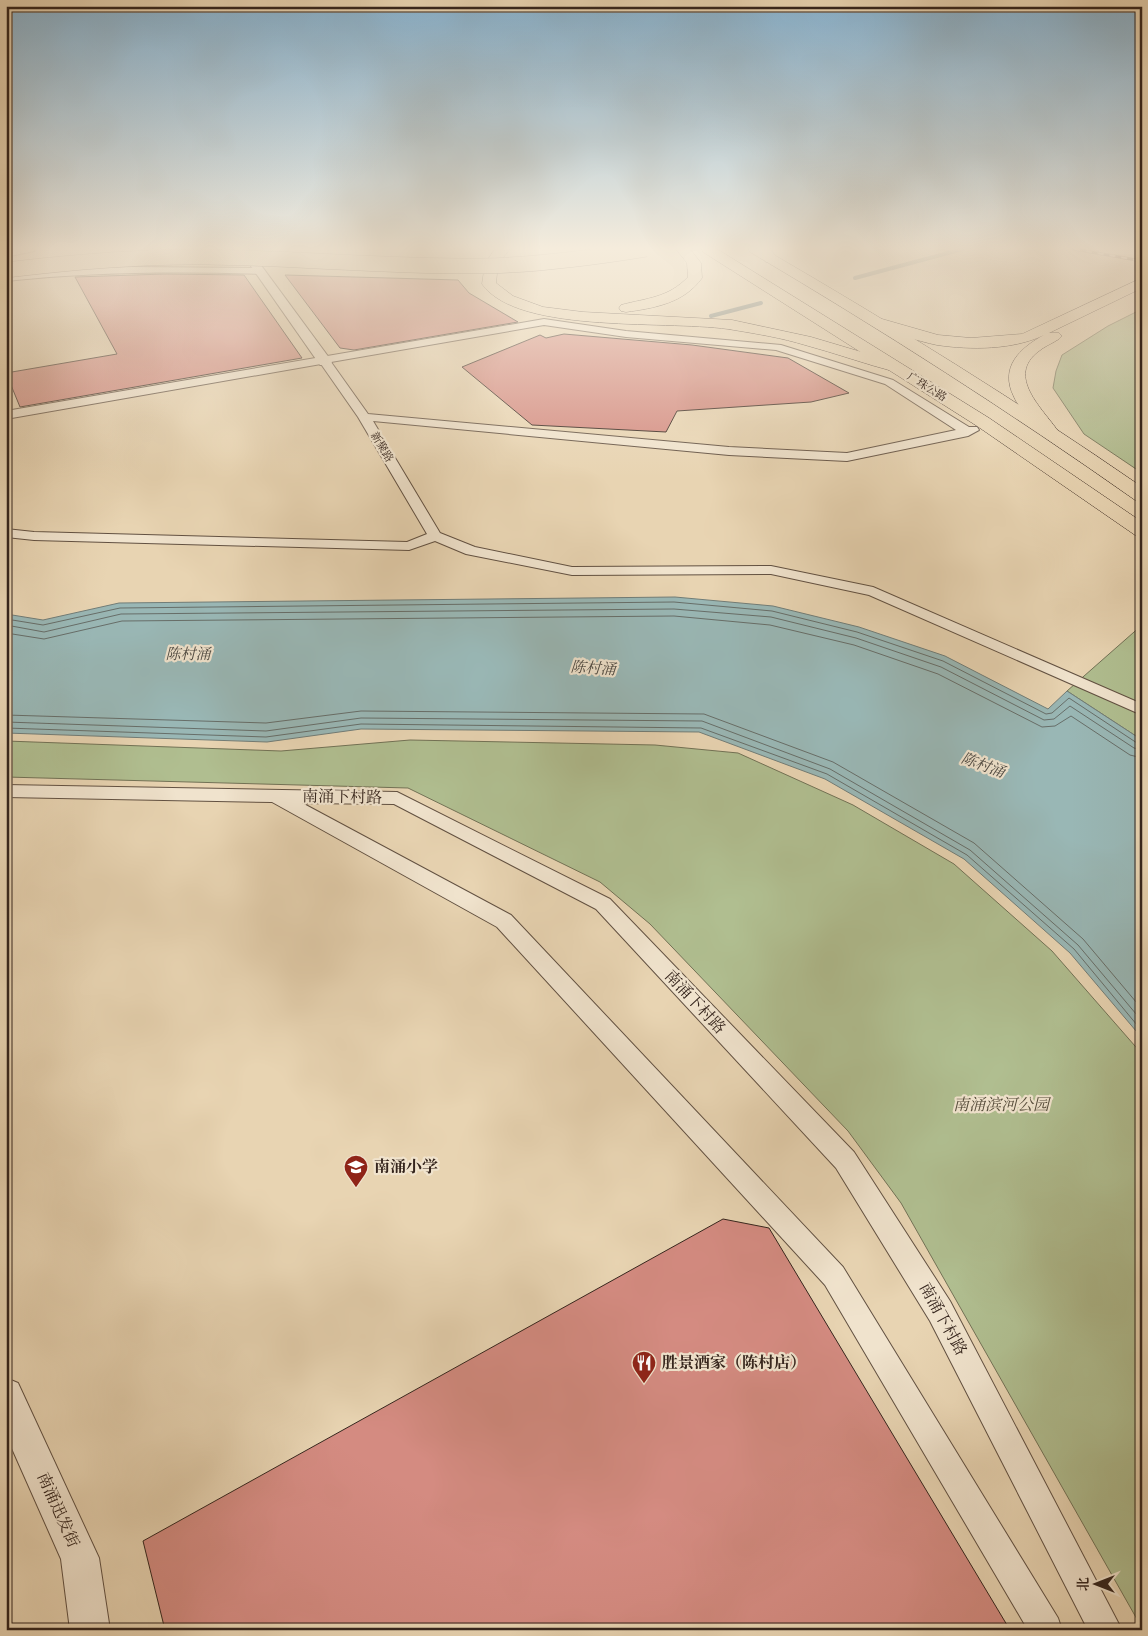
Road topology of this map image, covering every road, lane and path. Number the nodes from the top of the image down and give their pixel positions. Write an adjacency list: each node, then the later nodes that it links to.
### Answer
1 (302, 325): 11 (street)
2 (305, 325): 11 (street)
3 (526, 325): 11 (street)
4 (567, 325): 17 (street)
5 (734, 325): 12 (main road)
6 (830, 325): 12 (main road, 广珠公路)
7 (884, 325): 16 (main road)
8 (887, 325): 9 (main road)
9 (1052, 325)
10 (1077, 325): 16 (main road)
11 (329, 361): 13 (street); 14 (street, 新聚路)
12 (896, 367): 15 (main road, 广珠公路)
13 (6, 415)
14 (364, 417): 17 (street); 21 (street, 新聚路)
15 (990, 427): 17 (street); 19 (main road, 广珠公路)
16 (1050, 431): 18 (main road)
17 (968, 432)
18 (1142, 496)
19 (1142, 531)
20 (6, 533): 21 (street)
21 (435, 536): 22 (street)
22 (1142, 710)
23 (6, 791): 24 (street, 南涌下村路)
24 (276, 796): 27 (street); 28 (street, 南涌下村路)
25 (6, 1395): 26 (street, 南涌迅发街)
26 (90, 1630)
27 (1046, 1630)
28 (1106, 1630)

